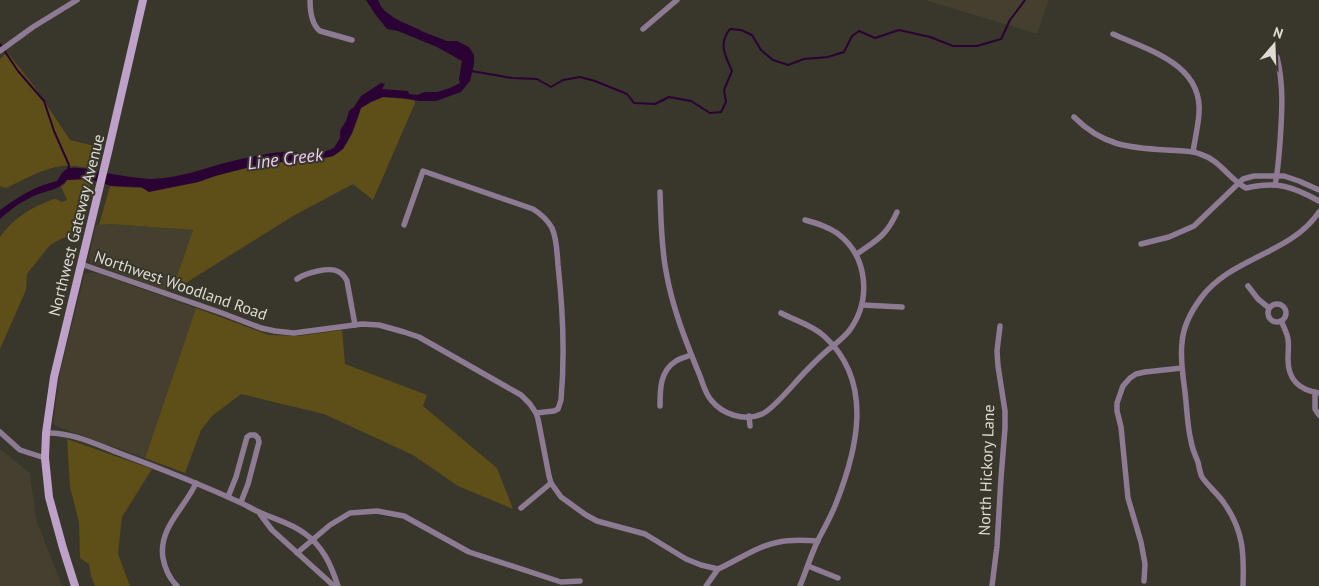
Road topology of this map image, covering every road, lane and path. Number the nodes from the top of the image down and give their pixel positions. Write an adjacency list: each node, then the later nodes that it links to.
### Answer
1 (77, 0): 10 (street)
2 (138, 0): 6 (main road)
3 (145, 0): 6 (main road)
4 (310, 0): 9 (street)
5 (677, 0): 7 (street)
6 (140, 10): 26 (main road, Northwest Gateway Avenue)
7 (644, 29)
8 (1112, 34): 13 (street)
9 (352, 40)
10 (0, 51)
11 (1276, 57): 14 (street)
12 (1074, 117): 13 (street)
13 (1193, 152): 15 (street)
14 (1277, 176): 15 (street); 16 (street); 17 (street)
15 (1238, 184): 16 (street); 24 (street)
16 (1275, 185): 19 (street)
17 (1319, 190)
18 (660, 192): 37 (street)
19 (1319, 201)
20 (897, 212): 25 (street)
21 (1319, 212): 38 (street)
22 (805, 220): 25 (street)
23 (404, 225): 41 (street)
24 (1141, 244)
25 (857, 254): 29 (street)
26 (81, 264): 34 (street, Northwest Woodland Road); 46 (main road, Northwest Gateway Avenue)
27 (297, 279): 34 (street)
28 (1248, 286): 31 (street)
29 (862, 304): 30 (street); 36 (street)
30 (902, 307)
31 (1269, 308): 33 (street); 33 (street)
32 (781, 313): 36 (street)
33 (1281, 321): 39 (street)
34 (354, 325): 41 (street, Northwest Woodland Road)
35 (1000, 326): 68 (street, North Hickory Lane)
36 (833, 346): 43 (street); 55 (street)
37 (691, 355): 40 (street); 43 (street)
38 (1182, 368): 61 (street); 69 (street)
39 (1317, 392): 42 (street)
40 (660, 406)
41 (536, 412): 49 (street)
42 (1319, 415)
43 (749, 416): 44 (street)
44 (750, 426)
45 (0, 432): 47 (street)
46 (46, 433): 47 (main road, Northwest Gateway Avenue); 48 (street)
47 (46, 458): 62 (main road, Northwest Gateway Avenue)
48 (196, 483): 50 (street); 63 (street)
49 (551, 483): 52 (street); 58 (street)
50 (228, 497): 51 (street); 51 (street)
51 (240, 502): 53 (street)
52 (521, 508)
53 (258, 512): 54 (street); 56 (street)
54 (312, 540): 56 (street); 60 (street); 65 (street)
55 (818, 540): 57 (street); 58 (street)
56 (297, 553): 64 (street)
57 (808, 566): 59 (street); 67 (street)
58 (718, 569): 66 (street)
59 (838, 578)
60 (580, 581)
61 (1144, 581)
62 (76, 586)
63 (176, 586)
64 (334, 586)
65 (338, 586)
66 (706, 586)
67 (800, 586)
68 (992, 586)
69 (1243, 586)

